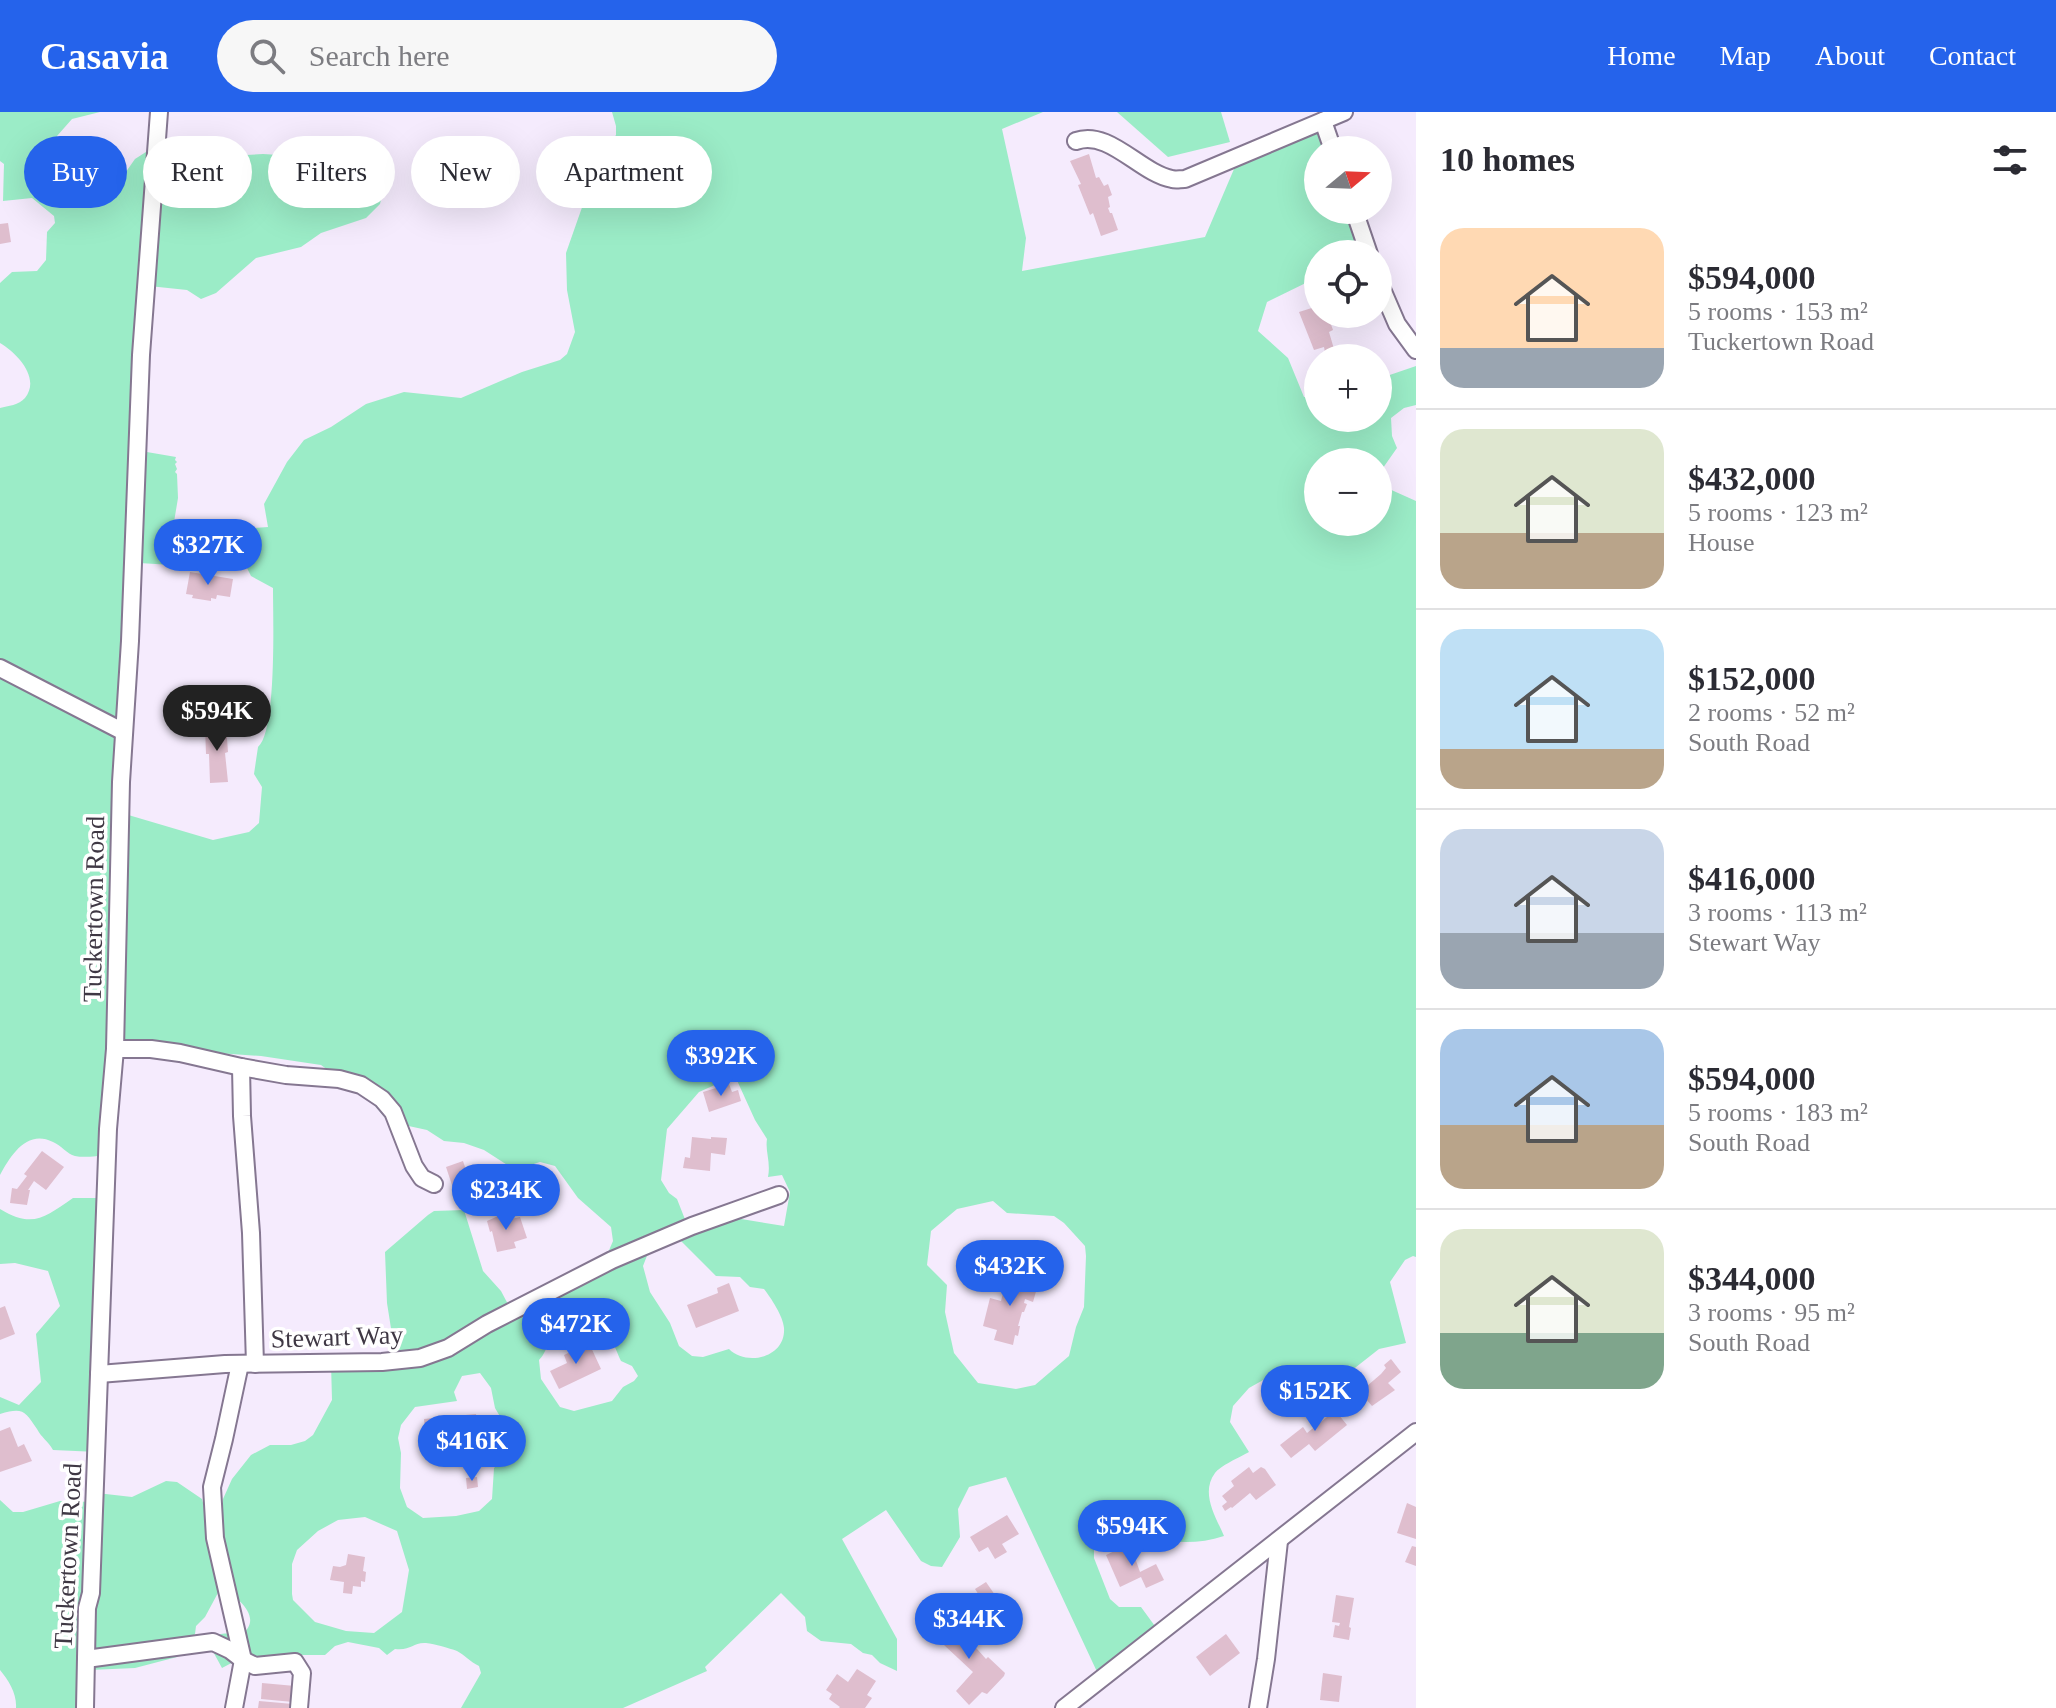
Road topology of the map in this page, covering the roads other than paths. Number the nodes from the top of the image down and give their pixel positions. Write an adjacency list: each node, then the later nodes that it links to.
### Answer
1 (159, 112): 9 (street, Tuckertown Road)
2 (1344, 112): 3 (street)
3 (1323, 121): 4 (street); 5 (street)
4 (1328, 136)
5 (1076, 141)
6 (1392, 312): 7 (street)
7 (1416, 350)
8 (0, 668): 9 (street)
9 (124, 732): 10 (street, Tuckertown Road)
10 (115, 1049): 11 (street); 15 (street, Tuckertown Road)
11 (241, 1067): 12 (street); 14 (street)
12 (434, 1184)
13 (779, 1195): 14 (street, Stewart Way)
14 (248, 1364): 15 (street, Stewart Way); 19 (street)
15 (99, 1374): 18 (street, Tuckertown Road)
16 (1416, 1432): 17 (street)
17 (1279, 1541): 23 (street); 24 (street)
18 (86, 1659): 19 (street); 20 (street, Tuckertown Road)
19 (243, 1660): 21 (street); 22 (street)
20 (85, 1708)
21 (234, 1708)
22 (299, 1708)
23 (1064, 1708)
24 (1258, 1708)

